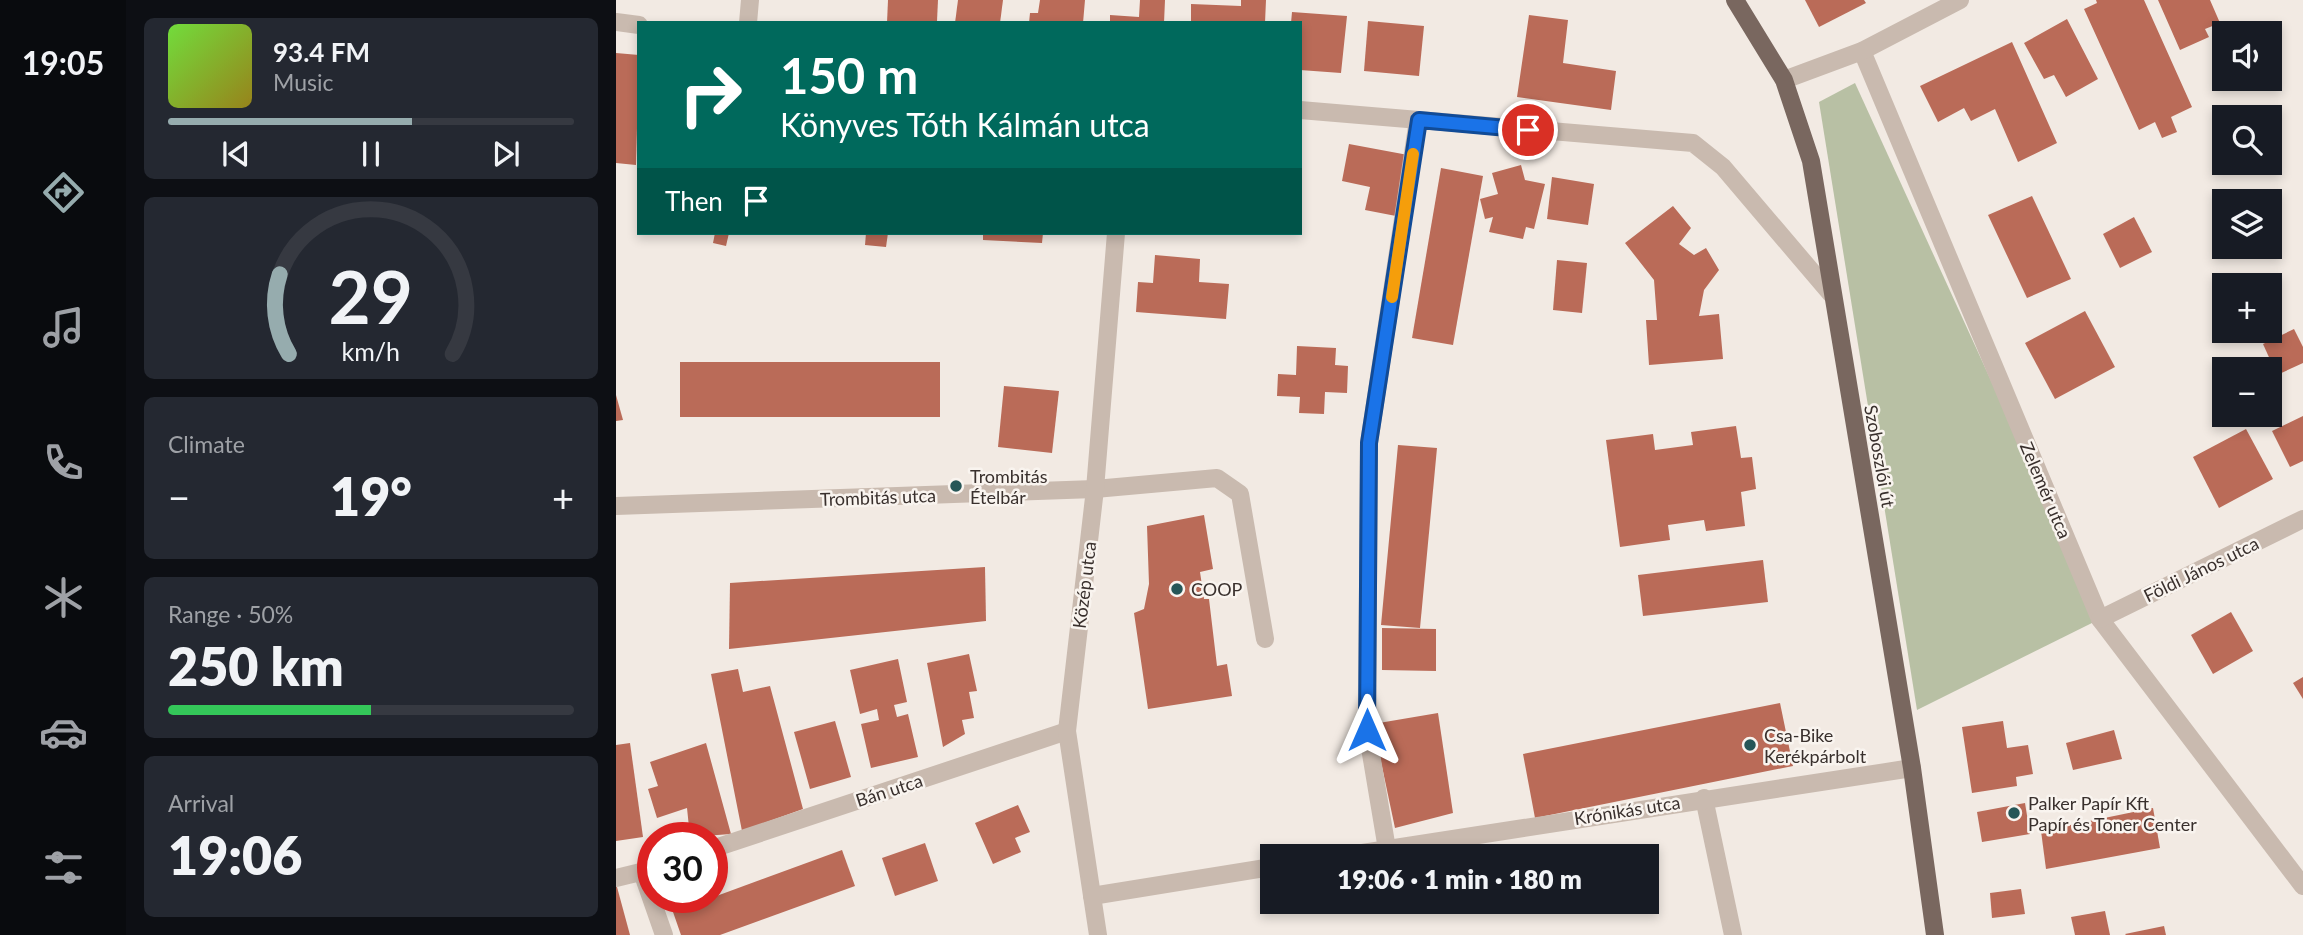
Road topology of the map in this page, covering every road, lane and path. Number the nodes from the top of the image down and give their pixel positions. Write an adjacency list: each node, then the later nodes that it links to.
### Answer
1 (750, 0): 4 (street)
2 (1735, 0): 8 (main road, Szoboszlói út)
3 (1960, 0): 7 (street)
4 (748, 21)
5 (616, 22): 6 (street)
6 (637, 25)
7 (1862, 51): 8 (street); 16 (street, Zelemér utca)
8 (1784, 80): 12 (main road, Szoboszlói út)
9 (1302, 110): 10 (street)
10 (1419, 120): 12 (street); 22 (street)
11 (1116, 235): 13 (street, Közép utca)
12 (1831, 293): 19 (main road, Szoboszlói út)
13 (1096, 489): 14 (street, Trombitás utca); 17 (street, Trombitás utca); 18 (street, Közép utca)
14 (616, 506)
15 (2303, 519): 16 (street, Földi János utca)
16 (2100, 619): 27 (street, Zelemér utca)
17 (1265, 639)
18 (1067, 731): 21 (street, Bán utca); 28 (street, Közép utca)
19 (1912, 768): 20 (street, Krónikás utca); 33 (main road, Szoboszlói út)
20 (1704, 798): 23 (street, Krónikás utca); 32 (street)
21 (728, 844)
22 (1386, 844)
23 (1418, 844)
24 (1260, 869): 28 (street)
25 (637, 873): 26 (street)
26 (616, 878)
27 (2303, 886)
28 (1092, 896): 31 (street, Közép utca)
29 (658, 913): 30 (street)
30 (664, 935)
31 (1098, 935)
32 (1733, 935)
33 (1935, 935)

